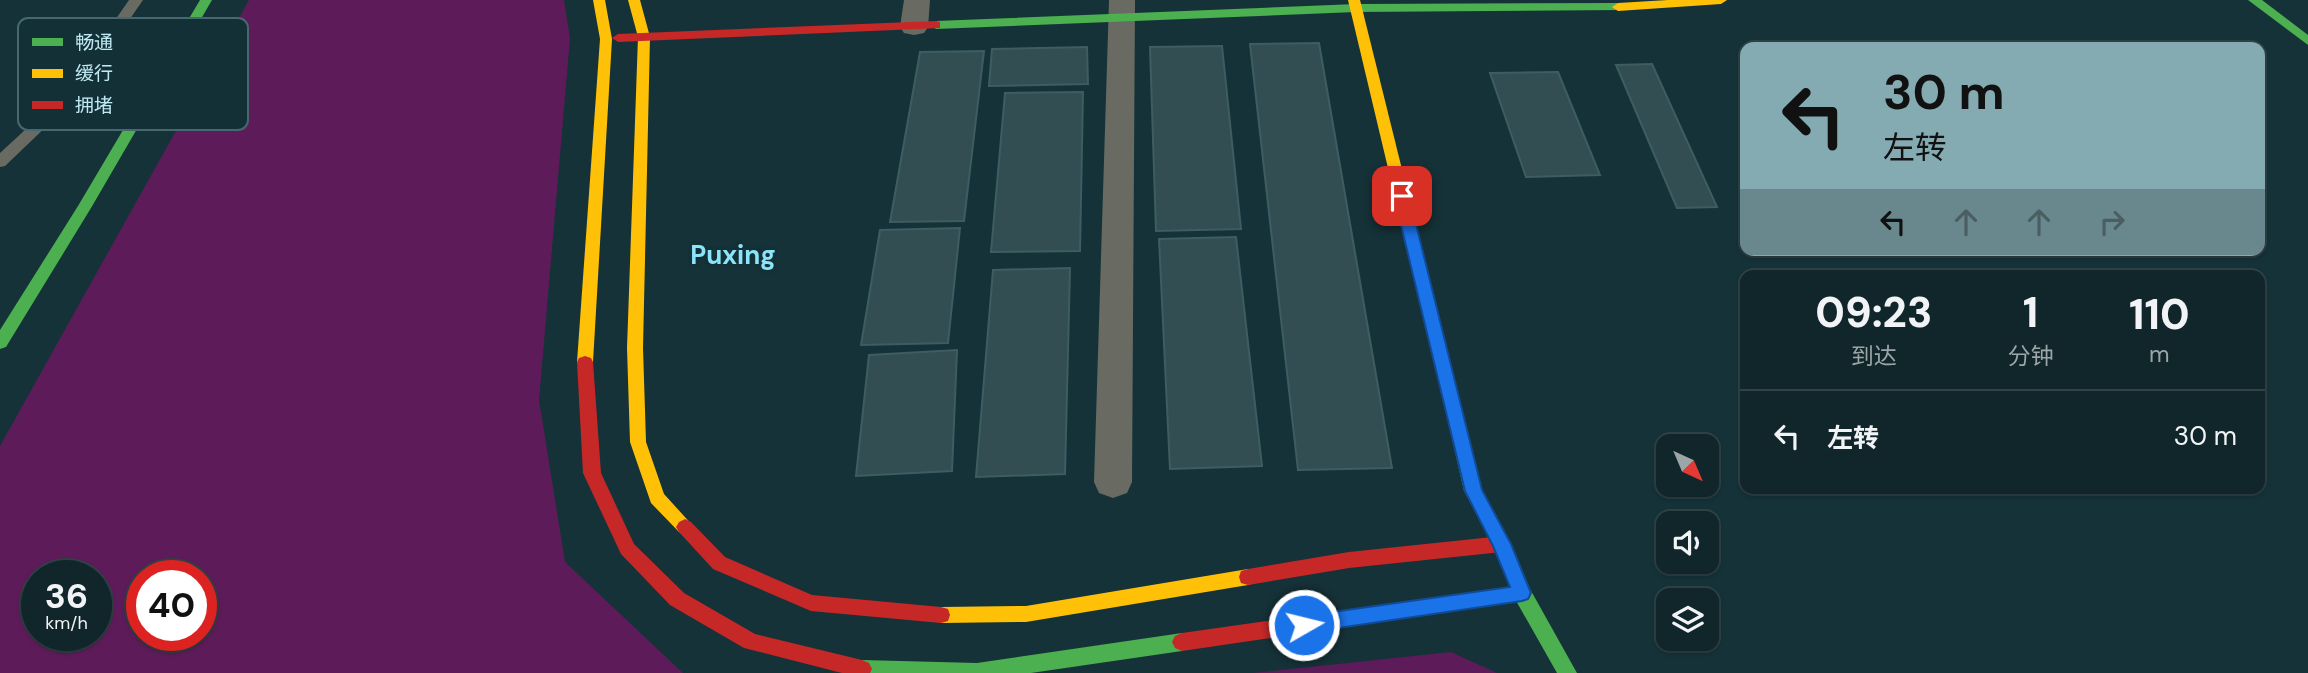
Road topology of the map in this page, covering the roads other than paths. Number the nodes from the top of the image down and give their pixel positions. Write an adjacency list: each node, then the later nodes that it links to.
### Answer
1 (136, 0): 10 (lane)
2 (206, 0): 11 (main road)
3 (599, 0): 14 (main road)
4 (634, 0): 13 (main road)
5 (917, 0): 12 (street)
6 (1721, 0): 8 (main road)
7 (2254, 0): 15 (main road)
8 (1355, 4): 9 (main road); 21 (main road)
9 (1122, 9): 12 (main road); 20 (street)
10 (124, 18)
11 (195, 18)
12 (914, 27): 13 (main road)
13 (644, 37): 14 (main road); 21 (main road)
14 (606, 39): 22 (main road)
15 (2308, 41)
16 (34, 130): 18 (lane)
17 (130, 130): 19 (main road)
18 (0, 162)
19 (0, 343)
20 (1113, 482)
21 (1502, 544): 22 (main road)
22 (1522, 593): 23 (main road)
23 (1567, 673)

